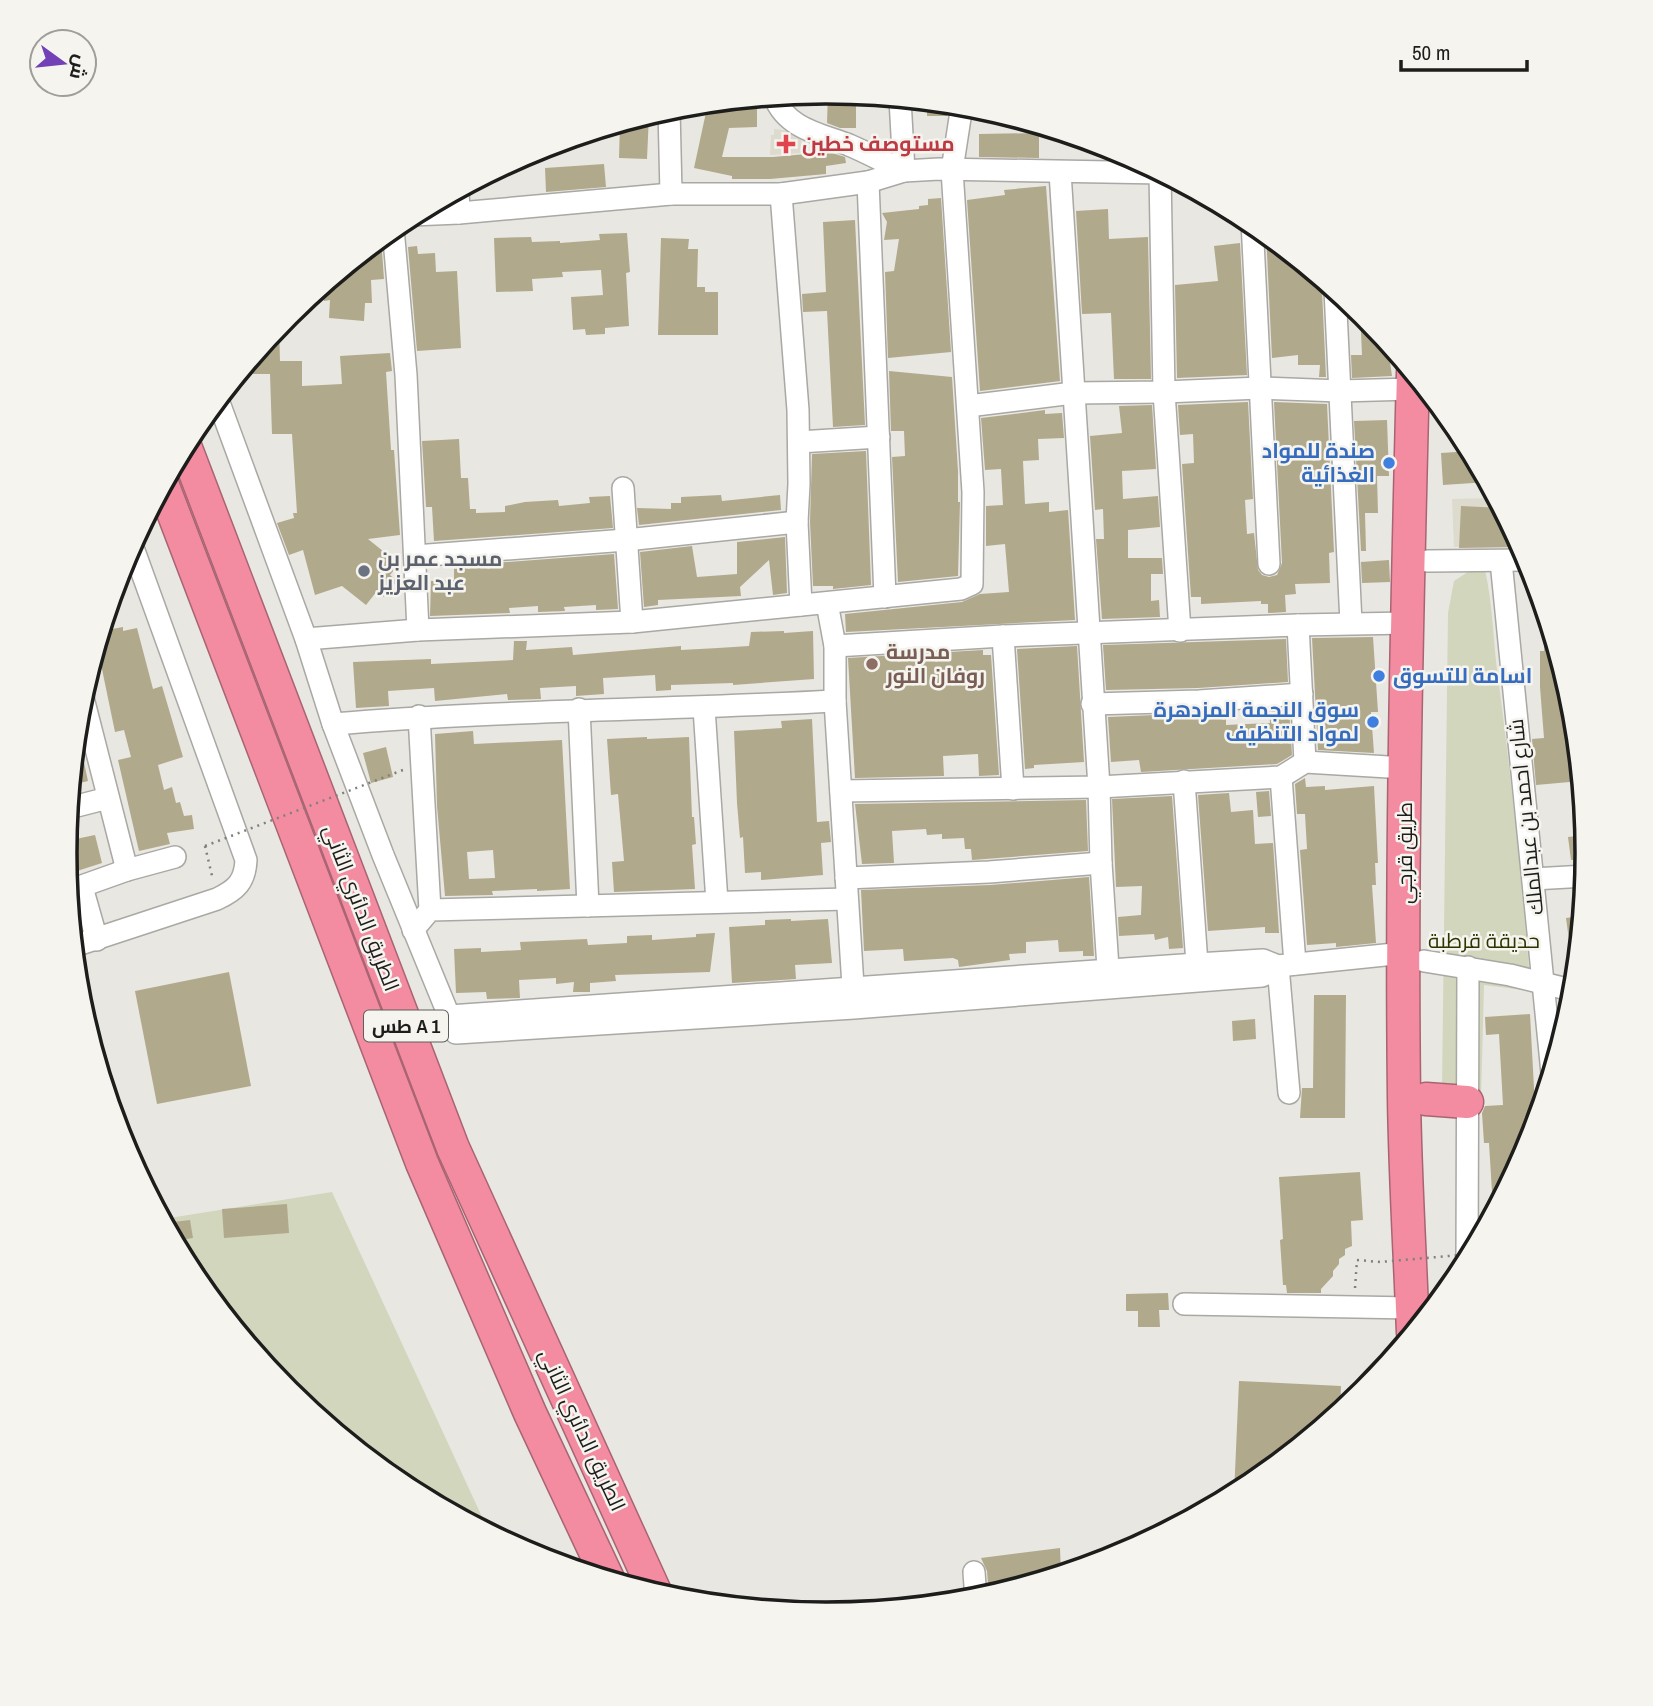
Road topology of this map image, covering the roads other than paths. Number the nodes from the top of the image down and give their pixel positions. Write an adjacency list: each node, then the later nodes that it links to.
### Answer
1 (779, 105): 6 (street)
2 (900, 108): 6 (street)
3 (961, 116): 5 (street)
4 (669, 121): 11 (street)
5 (952, 170): 6 (street); 7 (street); 26 (street)
6 (904, 171): 9 (street)
7 (1060, 172): 8 (street); 22 (street)
8 (1140, 173)
9 (868, 182): 12 (street); 28 (street)
10 (1162, 183): 23 (street)
11 (671, 194): 12 (street); 14 (street)
12 (781, 194): 29 (street)
13 (458, 201): 14 (street)
14 (459, 213): 15 (street)
15 (436, 214)
16 (1253, 237): 20 (street)
17 (394, 241): 35 (street)
18 (1336, 303): 21 (street)
19 (1412, 386): 21 (street)
20 (1260, 388): 21 (street); 23 (street); 40 (street)
21 (1340, 391): 45 (street)
22 (1073, 393): 23 (street); 26 (street); 50 (street)
23 (1164, 393): 49 (street)
24 (1419, 394): 46 (highway, طريق قرجي)
25 (1419, 395): 38 (highway, طريق قرجي)
26 (968, 406): 41 (street)
27 (222, 411): 52 (street)
28 (879, 437): 29 (street); 41 (street)
29 (799, 442): 33 (street)
30 (190, 458): 104 (highway, الطريق الدائري الثاني / طس A 1)
31 (623, 488): 34 (street)
32 (167, 497): 102 (highway, الطريق الدائري الثاني / طس A 1)
33 (797, 522): 34 (street); 43 (street)
34 (625, 540): 35 (street); 44 (street)
35 (415, 556): 48 (street)
36 (137, 559): 83 (street)
37 (1516, 560): 39 (street)
38 (1427, 561): 39 (street); 85 (highway, طريق قرجي)
39 (1501, 561): 75 (street, شارع احمد بن عبدالملك)
40 (1269, 564)
41 (885, 597): 42 (street)
42 (827, 603): 43 (street); 53 (street)
43 (801, 605): 44 (street)
44 (632, 622): 48 (street)
45 (1351, 623): 46 (street); 47 (street)
46 (1408, 623): 63 (highway, طريق قرجي)
47 (1298, 625): 49 (street); 54 (street)
48 (418, 629): 52 (street)
49 (1180, 631): 50 (street)
50 (1089, 634): 51 (street); 56 (street)
51 (1003, 636): 53 (street); 67 (street)
52 (306, 639): 61 (street)
53 (835, 646): 55 (street)
54 (1302, 694): 56 (street); 62 (street)
55 (835, 701): 57 (street); 68 (street)
56 (1092, 704): 66 (street)
57 (704, 708): 58 (street); 79 (street)
58 (579, 709): 59 (street); 80 (street)
59 (419, 716): 61 (street); 81 (street)
60 (89, 721): 69 (street)
61 (333, 724): 82 (street)
62 (1305, 762): 63 (street); 64 (street)
63 (1405, 768): 85 (highway, طريق قرجي)
64 (1281, 776): 65 (street); 87 (street)
65 (1184, 781): 66 (street); 86 (street)
66 (1099, 787): 67 (street); 72 (street)
67 (1013, 789): 68 (street)
68 (841, 791): 77 (street)
69 (108, 799): 70 (street); 73 (street)
70 (79, 806)
71 (175, 857): 73 (street)
72 (1101, 863): 77 (street); 89 (street)
73 (127, 870): 76 (street)
74 (1575, 877): 75 (street)
75 (1533, 879): 90 (street, شارع احمد بن عبدالملك)
76 (78, 888)
77 (847, 888): 79 (street); 92 (street)
78 (79, 898): 83 (street)
79 (717, 902): 80 (street)
80 (588, 906): 81 (street)
81 (430, 910): 82 (street)
82 (413, 930): 92 (street)
83 (97, 940): 84 (street)
84 (82, 944)
85 (1414, 957): 87 (street); 88 (street); 95 (highway, طريق قرجي); 100 (highway, طريق قرجي)
86 (1197, 964): 87 (street); 89 (street)
87 (1287, 965): 89 (street); 94 (street)
88 (1468, 967): 90 (street); 96 (street)
89 (1108, 979): 92 (street)
90 (1542, 984): 91 (street); 93 (street, شارع احمد بن عبدالملك)
91 (1564, 988)
92 (853, 998)
93 (1549, 1049)
94 (1289, 1093)
95 (1426, 1099): 96 (highway); 99 (highway, طريق قرجي)
96 (1467, 1102): 97 (street)
97 (1466, 1244)
98 (1184, 1304): 101 (street)
99 (1420, 1310)
100 (1420, 1311)
101 (1415, 1316)
102 (603, 1568)
103 (974, 1572): 105 (street)
104 (650, 1581)
105 (975, 1588)

